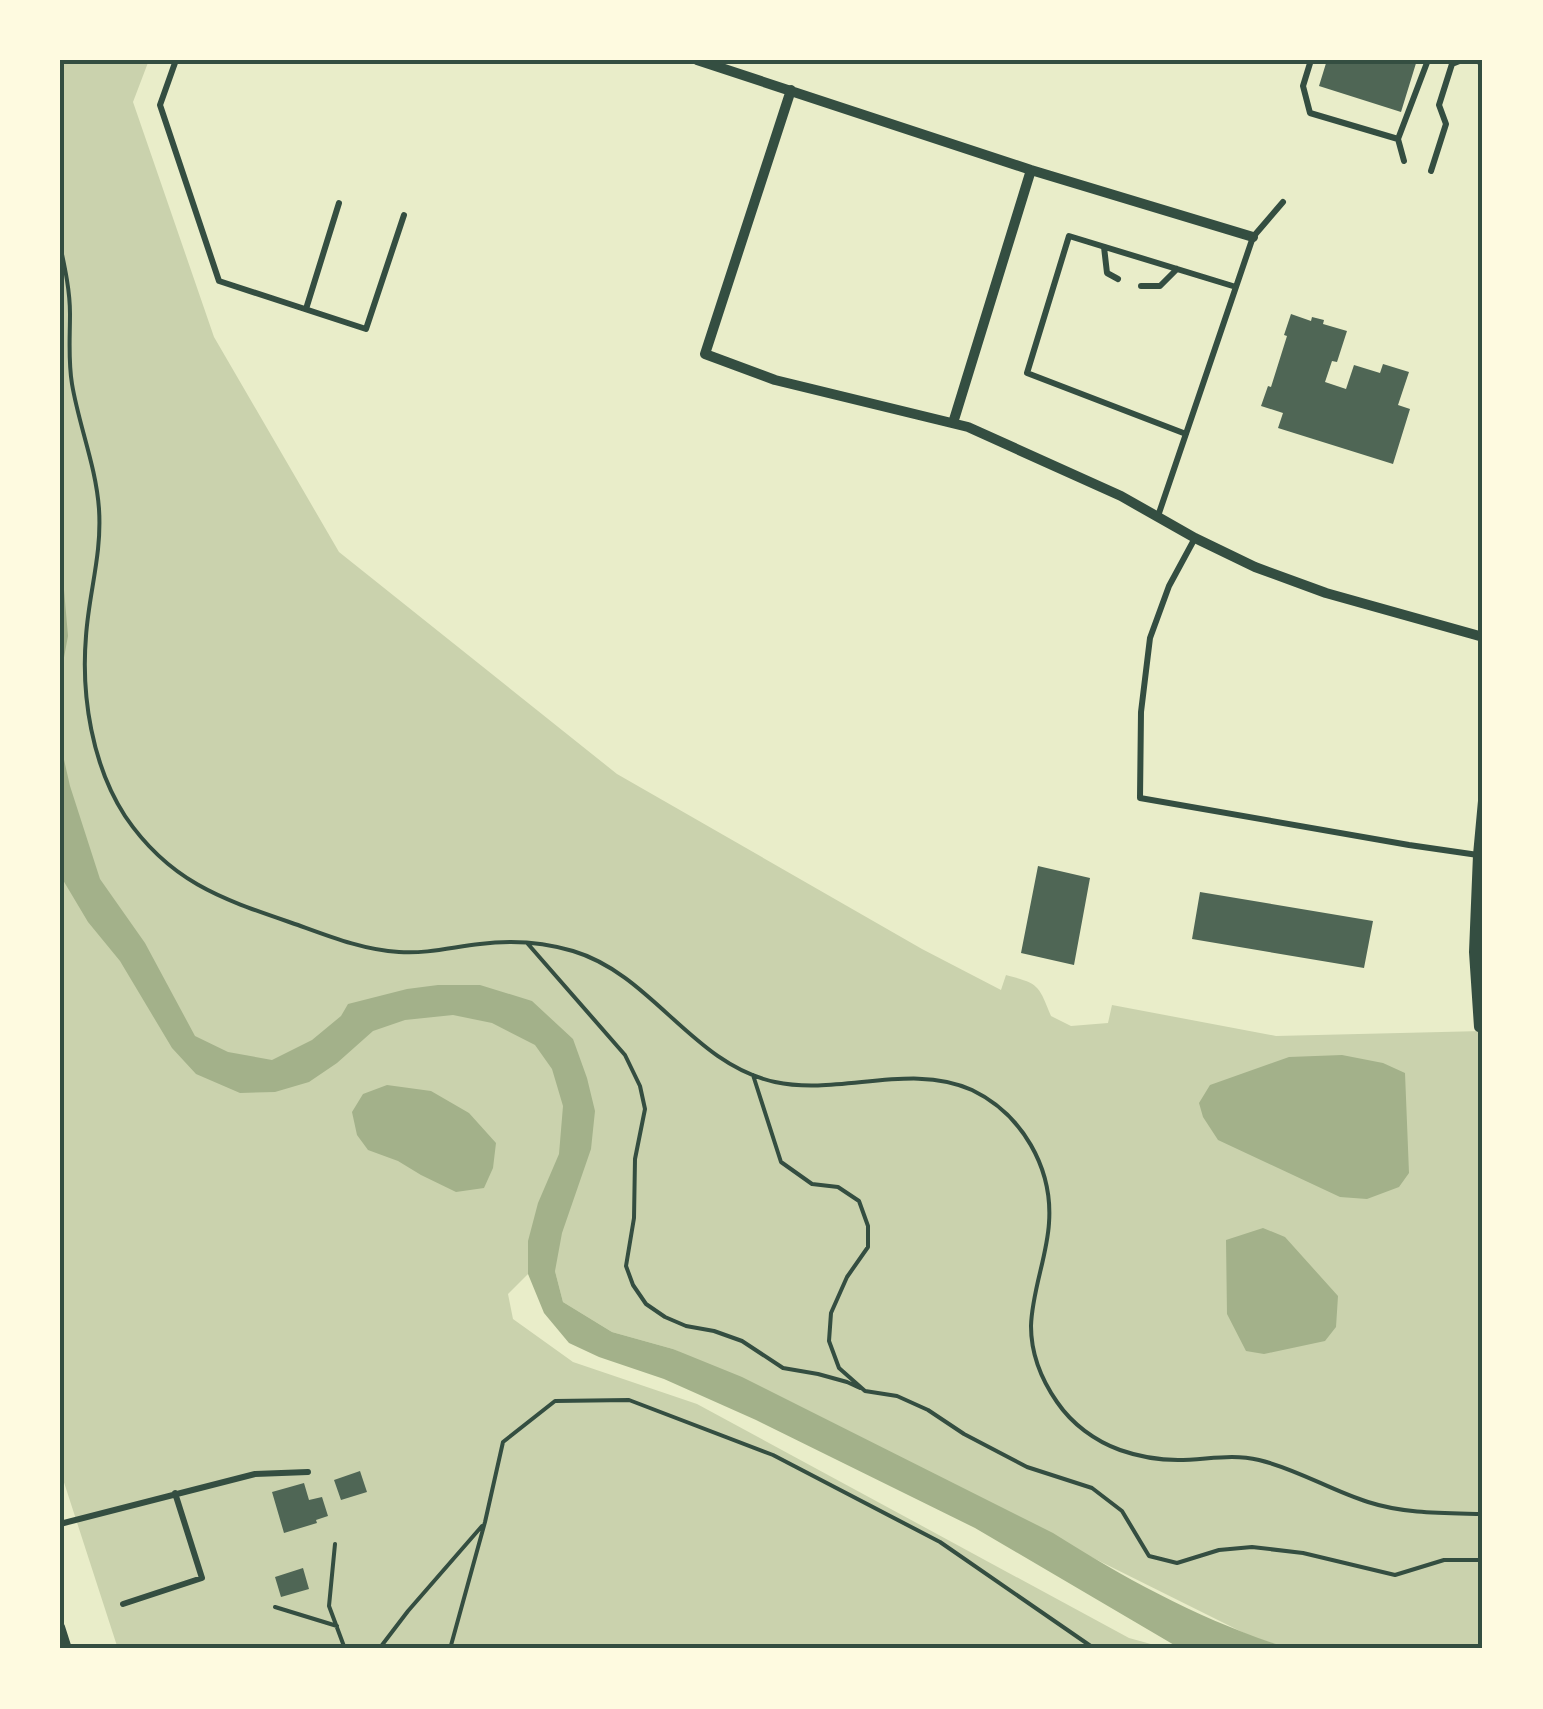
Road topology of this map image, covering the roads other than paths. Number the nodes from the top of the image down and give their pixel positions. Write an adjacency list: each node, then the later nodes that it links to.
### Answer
1 (176, 60): 22 (lane)
2 (696, 60): 8 (street)
3 (1311, 60): 9 (lane)
4 (1428, 60): 9 (lane)
5 (1462, 60): 12 (lane)
6 (1474, 60): 7 (lane)
7 (1483, 62)
8 (792, 90): 11 (street); 23 (street)
9 (1398, 138): 10 (lane)
10 (1404, 160)
11 (1031, 170): 16 (street); 23 (street)
12 (1430, 171)
13 (1283, 202): 16 (lane)
14 (339, 203): 22 (lane)
15 (404, 215): 22 (lane)
16 (1253, 237): 21 (lane)
17 (1104, 247): 18 (lane); 19 (lane); 24 (lane)
18 (1177, 269): 20 (lane); 21 (lane)
19 (1118, 279)
20 (1141, 286)
21 (1236, 287): 24 (lane)
22 (306, 309)
23 (953, 423): 25 (street)
24 (1186, 434): 25 (lane)
25 (1158, 517): 26 (street)
26 (1195, 538): 27 (street); 29 (lane)
27 (1483, 637)
28 (1483, 801): 29 (street)
29 (1478, 855): 30 (street)
30 (1479, 960): 31 (street)
31 (1479, 1027)
32 (308, 1472): 33 (lane)
33 (174, 1493): 34 (lane); 35 (lane)
34 (60, 1524)
35 (123, 1604)
36 (60, 1627): 37 (street)
37 (67, 1649)

